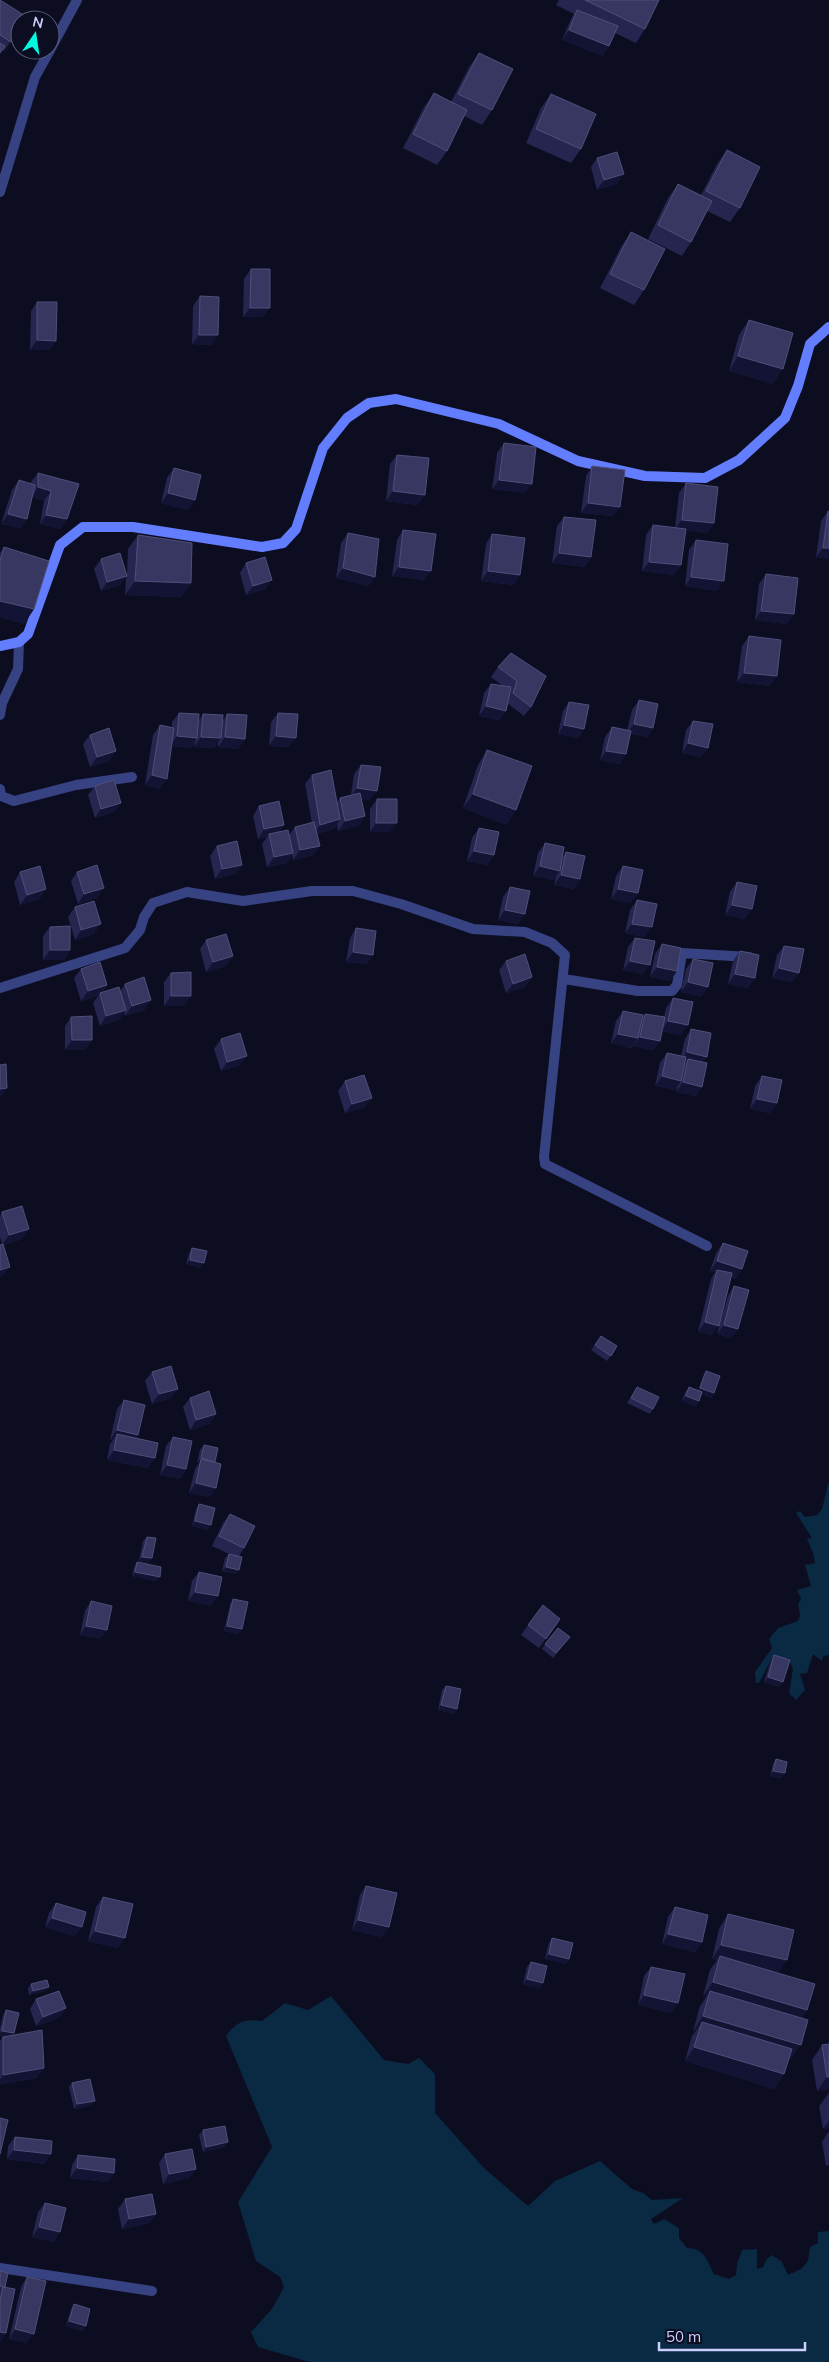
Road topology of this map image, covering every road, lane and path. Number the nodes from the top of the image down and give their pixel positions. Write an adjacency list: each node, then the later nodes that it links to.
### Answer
1 (77, 0): 2 (street)
2 (60, 31)
3 (44, 60): 4 (street)
4 (0, 192)
5 (829, 328): 6 (street)
6 (19, 642): 7 (street); 8 (street)
7 (0, 646)
8 (0, 715)
9 (132, 777): 10 (street)
10 (0, 789)
11 (752, 958): 12 (street)
12 (564, 979): 13 (street); 14 (street)
13 (0, 988)
14 (707, 1246)
15 (0, 2268): 16 (street)
16 (152, 2291)

